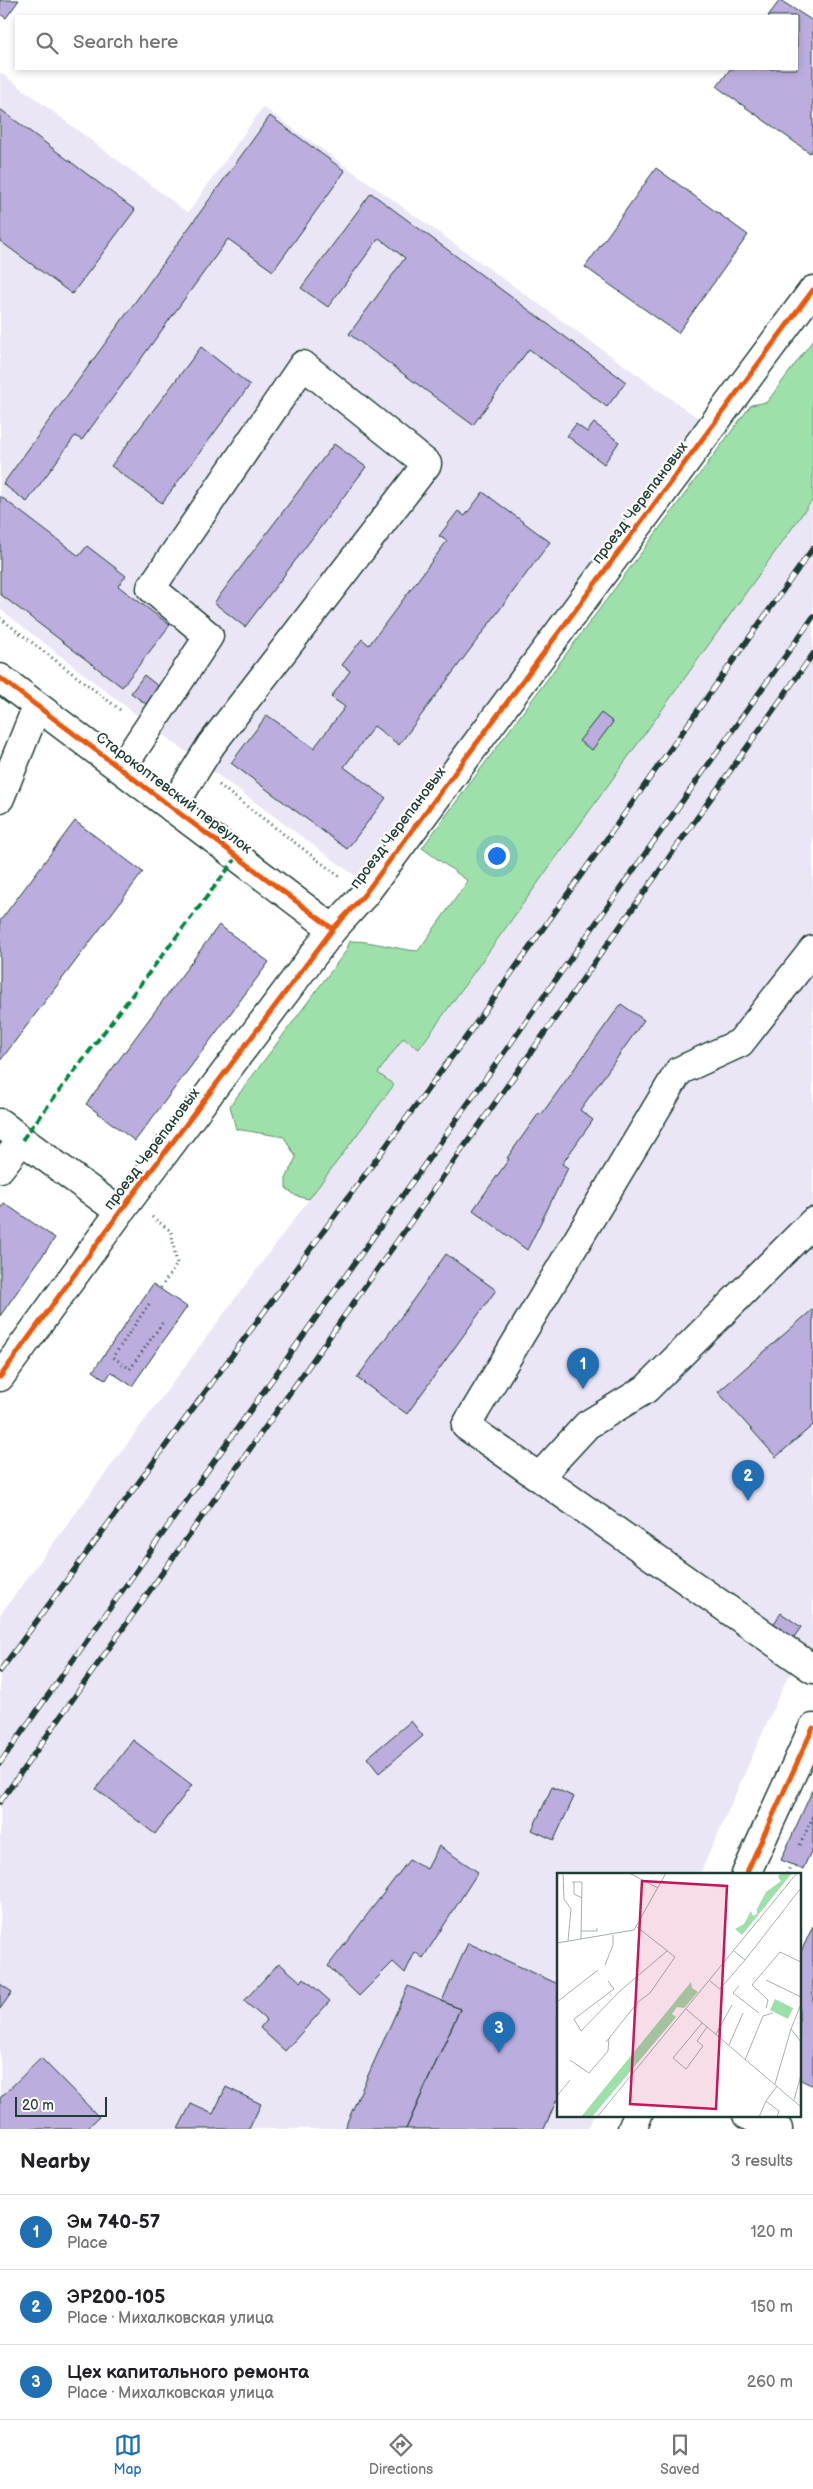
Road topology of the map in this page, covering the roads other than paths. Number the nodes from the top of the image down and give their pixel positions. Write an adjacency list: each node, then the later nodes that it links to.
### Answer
1 (813, 290): 7 (street, проезд Черепановых)
2 (0, 678): 3 (street, Старокоптевский переулок)
3 (37, 706): 4 (street, Старокоптевский переулок); 5 (street)
4 (121, 770): 6 (street, Старокоптевский переулок); 6 (street)
5 (0, 798)
6 (172, 808): 7 (street, Старокоптевский переулок)
7 (333, 929): 12 (street, проезд Черепановых)
8 (813, 950): 15 (street)
9 (0, 1123): 10 (street)
10 (22, 1140): 11 (street); 12 (street)
11 (0, 1168)
12 (124, 1206): 14 (street, проезд Черепановых)
13 (813, 1222): 15 (street)
14 (0, 1377)
15 (539, 1477): 16 (street)
16 (813, 1669)
17 (813, 1728): 18 (street)
18 (746, 1873)
19 (638, 2116): 21 (street)
20 (749, 2116): 22 (street)
21 (632, 2129)
22 (778, 2129)

